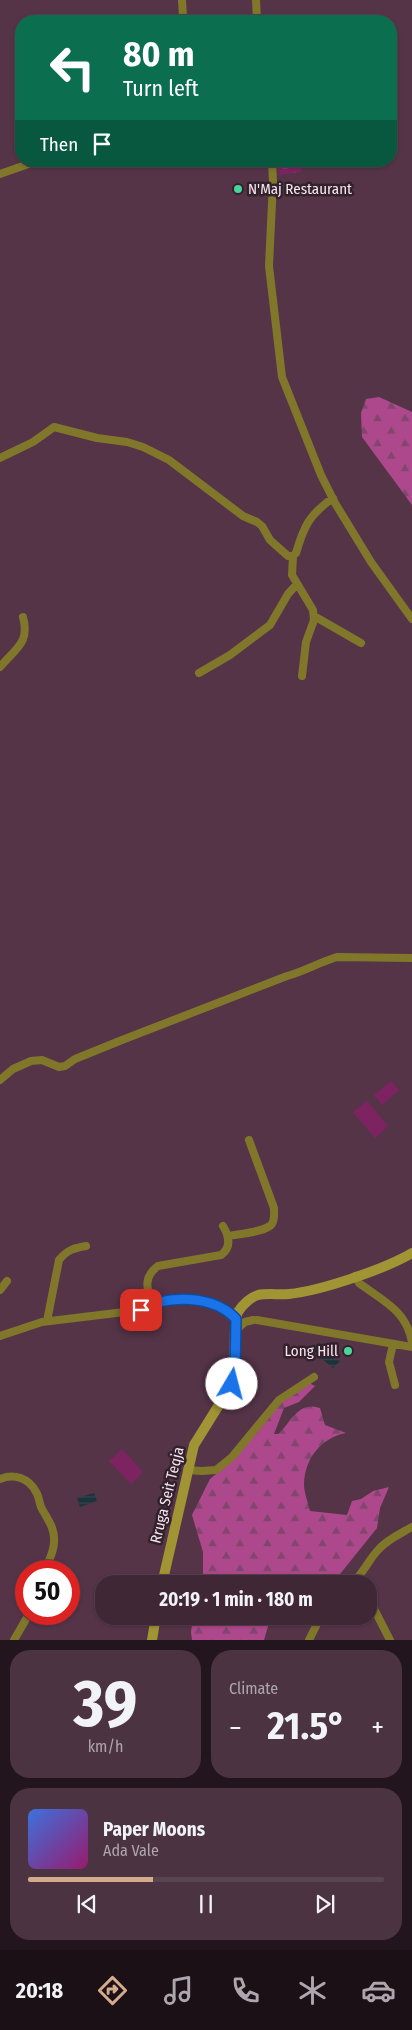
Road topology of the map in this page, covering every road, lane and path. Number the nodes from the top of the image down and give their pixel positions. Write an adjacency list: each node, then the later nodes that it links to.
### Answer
1 (182, 0): 3 (street)
2 (256, 0): 4 (street)
3 (183, 15)
4 (257, 15)
5 (20, 167): 7 (street)
6 (272, 167): 9 (street)
7 (0, 174)
8 (0, 458): 10 (street)
9 (333, 498): 10 (street); 14 (street)
10 (293, 556): 11 (street)
11 (297, 584): 12 (street); 17 (street)
12 (314, 616): 15 (street); 18 (street)
13 (22, 617): 16 (street)
14 (412, 619)
15 (361, 643)
16 (0, 667)
17 (199, 673)
18 (302, 676)
19 (412, 958): 20 (street)
20 (0, 1080)
21 (249, 1140): 23 (street)
22 (223, 1226): 23 (street)
23 (229, 1236): 29 (street)
24 (86, 1246): 30 (street)
25 (412, 1253): 26 (main road)
26 (354, 1276): 31 (main road); 33 (street)
27 (7, 1281): 28 (street)
28 (0, 1290)
29 (151, 1304): 30 (street); 31 (street)
30 (47, 1321): 32 (street)
31 (236, 1324): 34 (street); 38 (main road, Rruga Seit Teqja)
32 (0, 1336)
33 (412, 1342)
34 (393, 1344): 35 (street); 37 (street)
35 (412, 1347)
36 (314, 1377): 38 (street)
37 (394, 1385)
38 (187, 1470): 42 (main road, Rruga Seit Teqja)
39 (0, 1479): 41 (street)
40 (412, 1527): 43 (street)
41 (50, 1560)
42 (164, 1575)
43 (361, 1575)
44 (377, 1614): 51 (street)
45 (22, 1625): 48 (street)
46 (154, 1625): 49 (main road)
47 (316, 1625): 50 (street)
48 (14, 1640)
49 (152, 1640)
50 (309, 1640)
51 (390, 1640)

